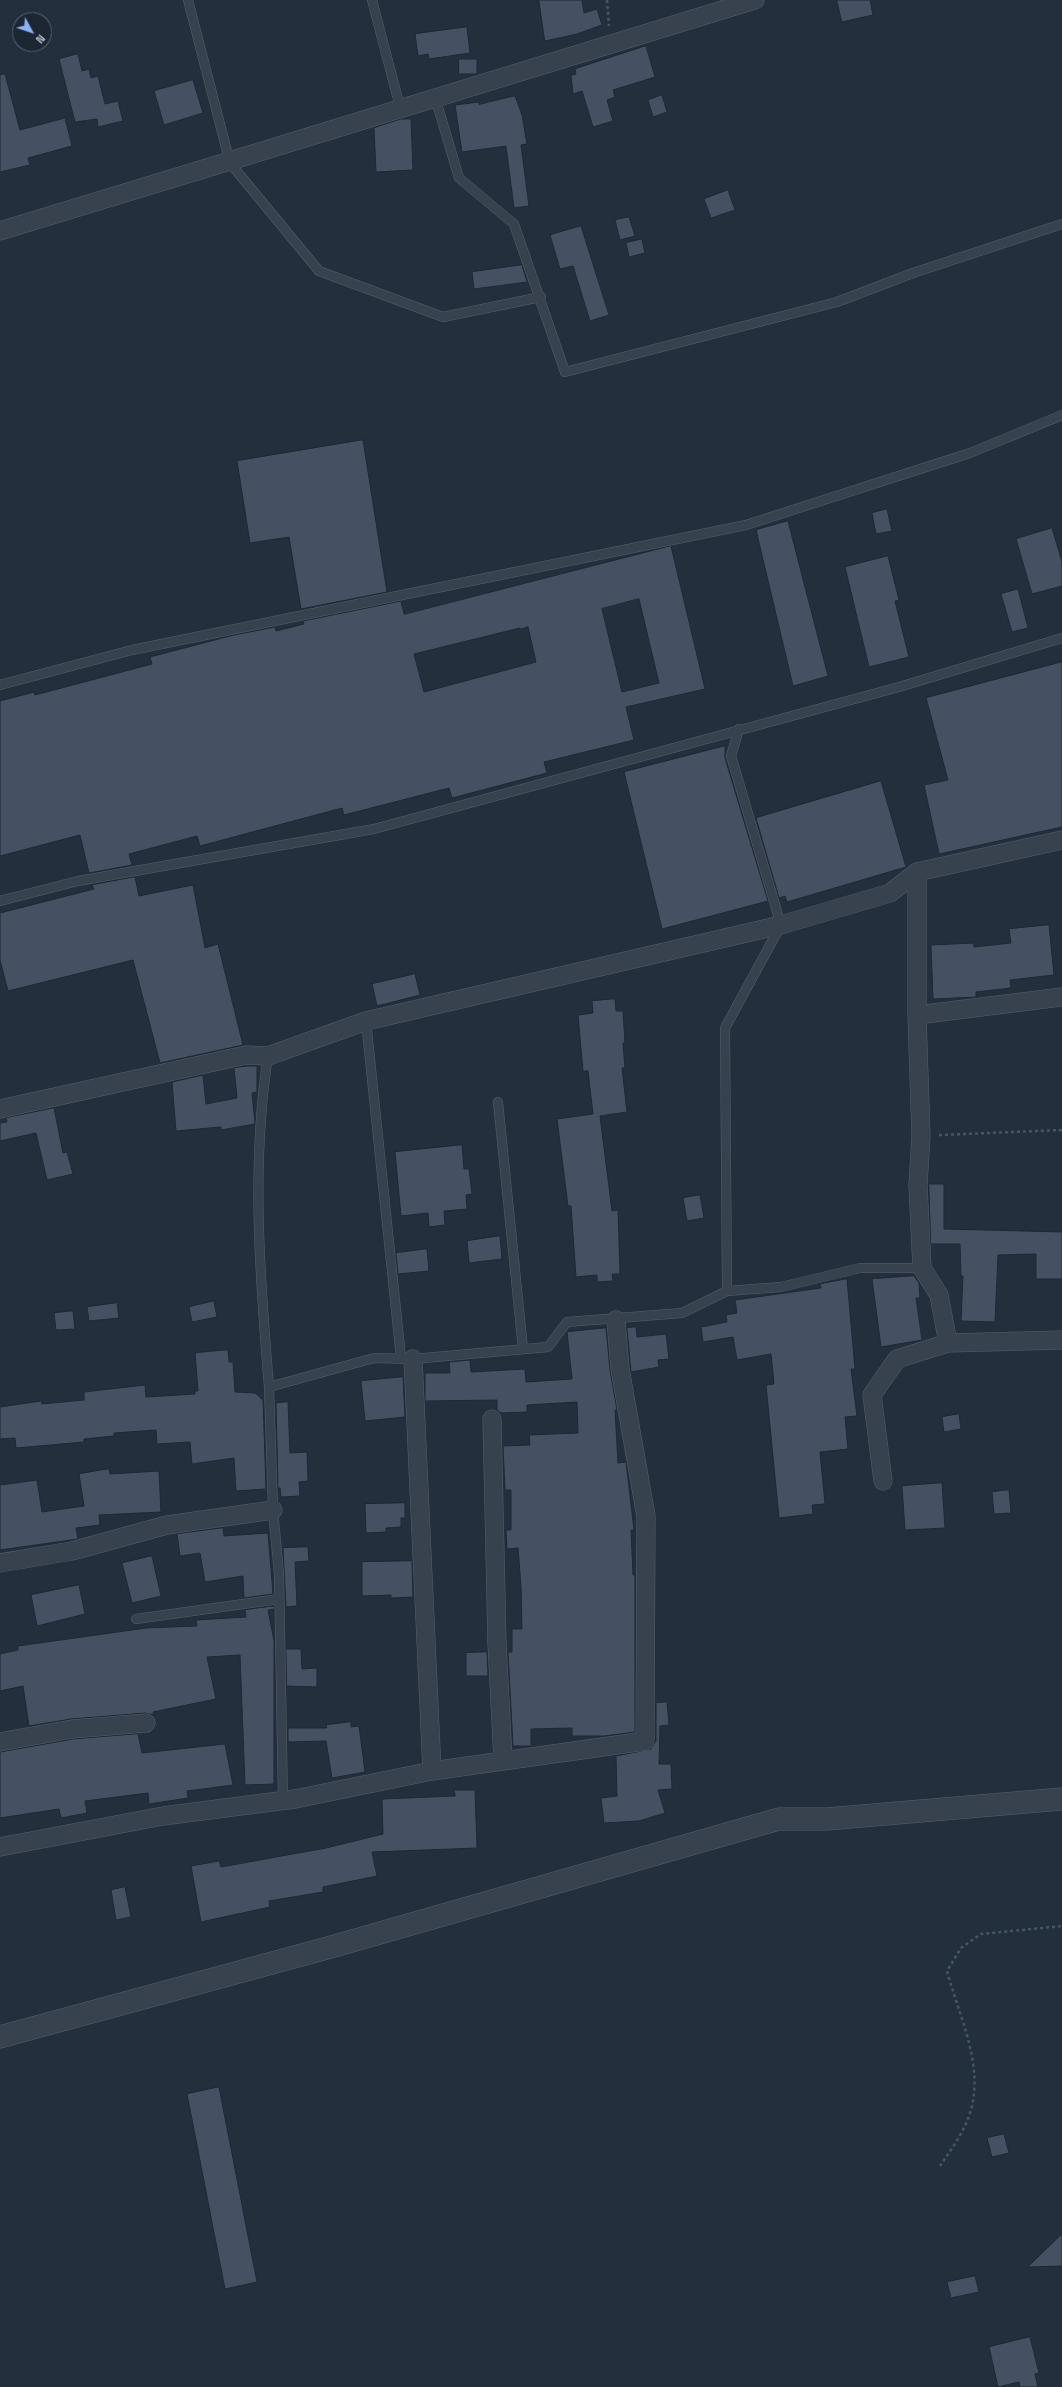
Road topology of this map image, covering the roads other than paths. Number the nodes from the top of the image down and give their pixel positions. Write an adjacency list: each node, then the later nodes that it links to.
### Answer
1 (188, 0): 6 (lane)
2 (372, 0): 5 (lane)
3 (755, 0): 4 (street)
4 (435, 97): 5 (street); 9 (lane)
5 (400, 107): 6 (street)
6 (230, 163): 8 (street); 9 (lane)
7 (1062, 224): 9 (lane)
8 (0, 231)
9 (541, 297)
10 (1062, 415): 12 (lane)
11 (1062, 638): 13 (lane)
12 (0, 685)
13 (739, 729): 16 (lane); 17 (lane)
14 (1062, 840): 15 (street)
15 (917, 872): 17 (street); 19 (street)
16 (0, 901)
17 (781, 925): 20 (street); 25 (lane)
18 (1062, 997): 19 (street)
19 (917, 1015): 24 (street)
20 (366, 1021): 21 (street); 30 (lane)
21 (268, 1056): 23 (street); 31 (lane)
22 (498, 1102): 29 (lane)
23 (0, 1109)
24 (922, 1268): 25 (lane); 28 (street)
25 (726, 1291): 26 (lane)
26 (616, 1320): 29 (lane); 40 (street)
27 (1062, 1340): 28 (street)
28 (948, 1343): 33 (street)
29 (523, 1349): 30 (lane)
30 (407, 1359): 31 (lane); 41 (street)
31 (270, 1387): 34 (lane)
32 (492, 1419): 40 (street)
33 (882, 1481)
34 (273, 1510): 35 (street); 36 (lane)
35 (0, 1563)
36 (279, 1599): 37 (lane); 43 (lane)
37 (136, 1619)
38 (146, 1723): 39 (street)
39 (0, 1742)
40 (503, 1761): 41 (street)
41 (432, 1771): 43 (street)
42 (1062, 1799): 45 (street)
43 (283, 1801): 44 (street)
44 (0, 1847)
45 (0, 2037)

